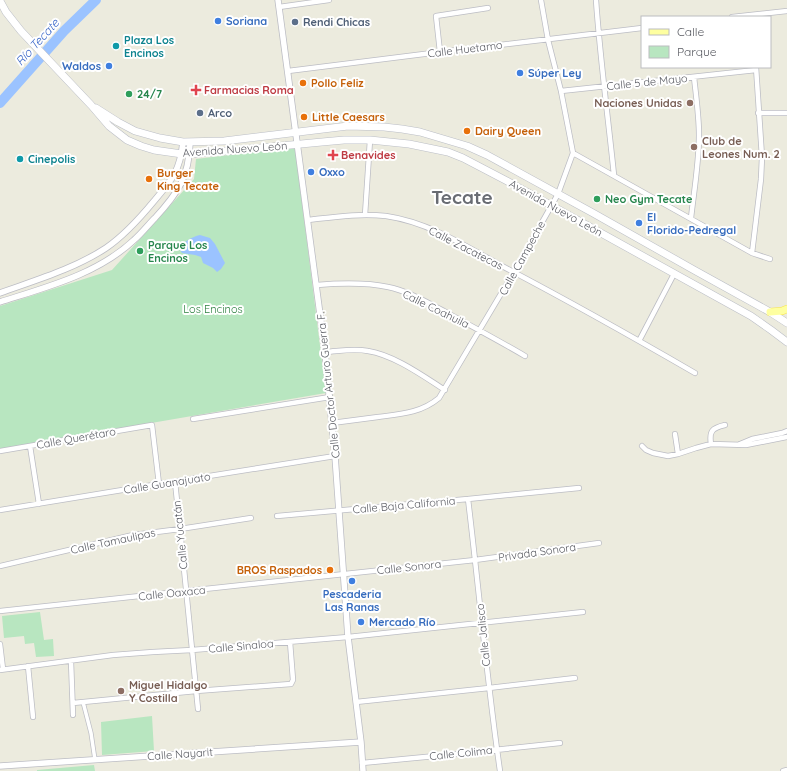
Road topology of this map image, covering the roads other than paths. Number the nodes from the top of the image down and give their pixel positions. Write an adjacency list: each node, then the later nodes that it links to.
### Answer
1 (278, 0): 6 (street, Calle Doctor Arturo Guerra F.)
2 (329, 0): 6 (street)
3 (541, 0): 12 (street)
4 (596, 0): 11 (street)
5 (0, 1): 19 (main road)
6 (279, 6): 15 (street, Calle Doctor Arturo Guerra F.)
7 (488, 8): 13 (street)
8 (787, 11): 9 (street)
9 (753, 16)
10 (641, 28): 11 (street, Calle Huetamo)
11 (598, 34): 12 (street, Calle Huetamo); 17 (street)
12 (548, 40): 13 (street, Calle Huetamo); 18 (street)
13 (440, 52): 15 (street, Calle Huetamo)
14 (756, 69): 16 (street, Calle 5 de Mayo); 20 (street)
15 (288, 71): 22 (street, Calle Doctor Arturo Guerra F.)
16 (694, 77): 17 (street, Calle 5 de Mayo); 33 (street)
17 (605, 87): 18 (street, Calle 5 de Mayo); 29 (street)
18 (561, 91): 26 (street)
19 (90, 105): 24 (main road, Avenida Nuevo León); 27 (main road, Avenida Nuevo León)
20 (758, 113): 21 (street); 35 (street)
21 (787, 113)
22 (296, 132): 24 (main road, Avenida Nuevo León); 25 (street, Calle Doctor Arturo Guerra F.); 30 (main road, Avenida Nuevo León)
23 (370, 140): 25 (main road, Avenida Nuevo León); 31 (main road, Avenida Nuevo León); 32 (street)
24 (186, 142): 27 (street); 28 (street)
25 (297, 144): 28 (main road, Avenida Nuevo León); 34 (street, Calle Doctor Arturo Guerra F.)
26 (573, 153): 29 (street); 30 (street, Calle Campeche)
27 (182, 154): 28 (main road, Avenida Nuevo León); 39 (street)
28 (190, 154): 41 (street)
29 (614, 175): 33 (street)
30 (558, 194): 31 (street, Calle Campeche); 45 (main road, Avenida Nuevo León)
31 (551, 205): 37 (street, Calle Campeche); 38 (main road, Avenida Nuevo León)
32 (365, 215): 34 (street, Calle Zacatecas); 37 (street, Calle Zacatecas)
33 (691, 218): 35 (street)
34 (308, 220): 40 (street, Calle Doctor Arturo Guerra F.)
35 (752, 253): 36 (street)
36 (770, 259)
37 (514, 272): 47 (street, Calle Campeche); 48 (street, Calle Zacatecas)
38 (674, 274): 48 (street); 49 (main road, Avenida Nuevo León)
39 (41, 278): 41 (street); 42 (street)
40 (317, 286): 47 (street, Calle Coahuila); 50 (street, Calle Doctor Arturo Guerra F.)
41 (44, 288): 43 (street)
42 (0, 292)
43 (0, 302)
44 (787, 309): 45 (main road)
45 (770, 312): 46 (main road, Avenida Nuevo León)
46 (787, 323)
47 (480, 330): 51 (street, Calle Coahuila); 53 (street, Calle Campeche)
48 (639, 341): 52 (street, Calle Zacatecas)
49 (787, 342)
50 (325, 352): 53 (street); 54 (street, Calle Doctor Arturo Guerra F.)
51 (525, 356)
52 (695, 373)
53 (445, 390): 56 (street, Calle Campeche)
54 (330, 397): 55 (street); 56 (street, Calle Doctor Arturo Guerra F.)
55 (193, 419)
56 (332, 423): 67 (street, Calle Doctor Arturo Guerra F.)
57 (725, 425): 61 (street)
58 (787, 431): 62 (street)
59 (675, 434): 66 (street)
60 (787, 437): 62 (street)
61 (710, 444): 62 (street); 66 (street)
62 (739, 445)
63 (30, 446): 65 (street, Calle Querétaro); 69 (street, Calle Querétaro); 72 (street)
64 (642, 446): 66 (street)
65 (0, 451)
66 (678, 454)
67 (335, 456): 68 (street, Calle Guanajuato); 74 (street, Calle Doctor Arturo Guerra F.)
68 (175, 482): 69 (street, Calle Guanajuato); 77 (street, Calle Yucatán)
69 (159, 484): 72 (street, Calle Guanajuato)
70 (579, 488): 71 (street, Calle Baja California)
71 (468, 499): 74 (street, Calle Baja California); 79 (street, Calle Jalisco)
72 (39, 504): 73 (street, Calle Guanajuato)
73 (0, 510)
74 (339, 511): 75 (street); 81 (street, Calle Doctor Arturo Guerra F.)
75 (277, 516)
76 (251, 518): 77 (street, Calle Tamaulipas)
77 (180, 529): 80 (street, Calle Tamaulipas); 82 (street, Calle Yucatán)
78 (599, 543): 79 (street, Privada Sonora)
79 (476, 560): 81 (street, Calle Sonora); 85 (street, Calle Jalisco)
80 (0, 566)
81 (343, 575): 82 (street, Calle Oaxaca); 86 (street, Calle Doctor Arturo Guerra F.)
82 (186, 592): 83 (street, Calle Oaxaca); 89 (street, Calle Yucatán)
83 (0, 611)
84 (583, 612): 85 (street, Calle Sinaloa)
85 (482, 622): 86 (street, Calle Sinaloa); 94 (street, Calle Jalisco)
86 (348, 637): 87 (street, Calle Sinaloa); 97 (street, Calle Doctor Arturo Guerra F.)
87 (290, 642): 89 (street, Calle Sinaloa); 95 (street)
88 (0, 644): 92 (street)
89 (192, 650): 90 (street, Calle Sinaloa); 95 (street, Calle Yucatán)
90 (71, 661): 91 (street, Calle Sinaloa); 98 (street)
91 (28, 666): 92 (street, Calle Sinaloa); 101 (street)
92 (2, 669)
93 (575, 678): 94 (street)
94 (489, 688): 97 (street); 104 (street, Calle Jalisco)
95 (196, 691): 96 (street); 99 (street, Calle Yucatán)
96 (83, 702): 98 (street); 105 (street)
97 (356, 702): 102 (street, Calle Doctor Arturo Guerra F.)
98 (73, 703): 100 (street)
99 (198, 709)
100 (73, 715)
101 (33, 717)
102 (360, 742): 105 (street, Calle Nayarit); 106 (street, Calle Doctor Arturo Guerra F.)
103 (560, 743): 104 (street, Calle Colima)
104 (497, 749): 106 (street, Calle Colima); 110 (street, Calle Jalisco)
105 (95, 760): 107 (street, Calle Nayarit)
106 (362, 763): 109 (street, Calle Doctor Arturo Guerra F.)
107 (0, 766)
108 (787, 770): 111 (street)
109 (363, 771)
110 (500, 771)
111 (783, 771)

